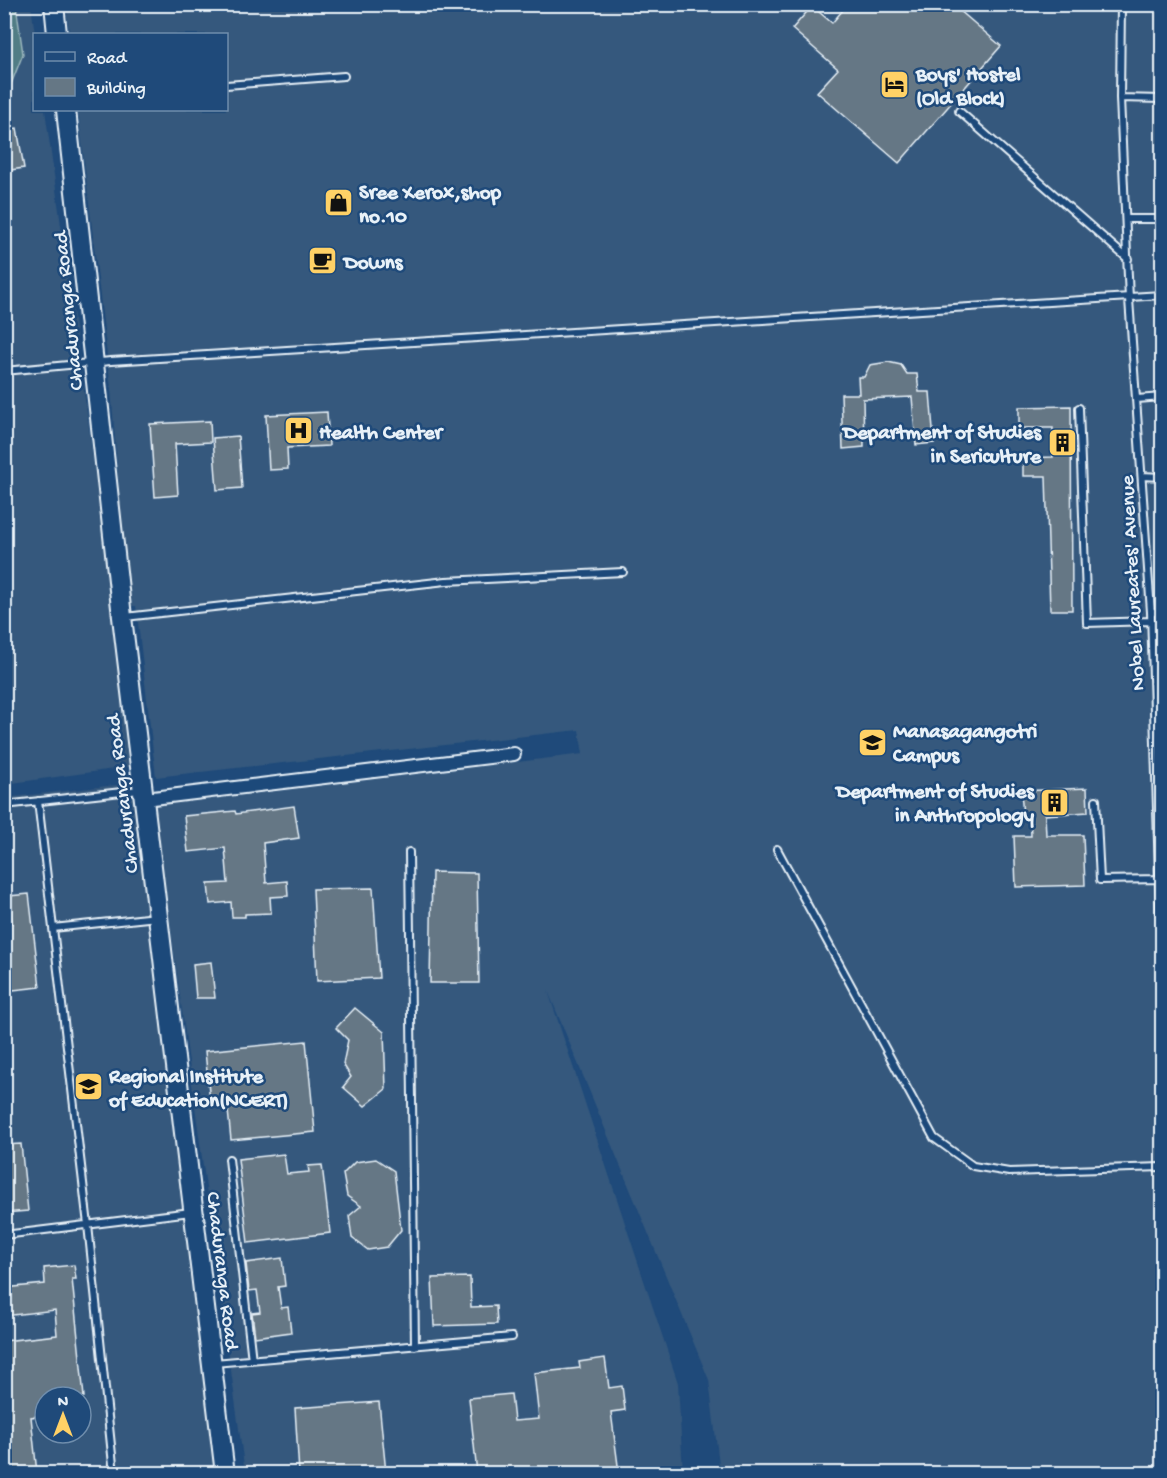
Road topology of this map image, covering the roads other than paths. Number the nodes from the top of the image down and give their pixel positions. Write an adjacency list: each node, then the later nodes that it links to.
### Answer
1 (54, 4): 3 (street)
2 (1121, 4): 6 (lane, Nobel Laureates' Avenue)
3 (57, 33)
4 (344, 76): 5 (lane)
5 (228, 85)
6 (1120, 98): 7 (lane); 10 (lane, Nobel Laureates' Avenue)
7 (1162, 99)
8 (66, 111): 15 (street, Chaduranga Road)
9 (959, 111): 12 (lane)
10 (1126, 219): 11 (lane); 12 (lane, Nobel Laureates' Avenue)
11 (1162, 219)
12 (1128, 259): 14 (lane, Nobel Laureates' Avenue)
13 (1162, 295): 14 (lane)
14 (1130, 299): 15 (lane); 18 (lane, Nobel Laureates' Avenue)
15 (95, 363): 16 (lane); 25 (street, Chaduranga Road)
16 (4, 371)
17 (1162, 397): 18 (lane)
18 (1137, 399): 20 (lane, Nobel Laureates' Avenue)
19 (1079, 408): 26 (lane)
20 (1142, 476): 21 (lane); 23 (lane, Nobel Laureates' Avenue)
21 (1162, 477)
22 (623, 572): 25 (lane)
23 (1151, 612): 24 (lane); 26 (lane, Nobel Laureates' Avenue)
24 (1162, 612)
25 (122, 617): 28 (street, Chaduranga Road)
26 (1151, 621): 32 (lane, Nobel Laureates' Avenue)
27 (514, 754): 28 (street)
28 (144, 794): 30 (lane); 36 (street, Chaduranga Road)
29 (1096, 800): 35 (lane)
30 (38, 801): 31 (lane); 37 (lane)
31 (4, 805)
32 (1160, 836): 35 (lane, Nobel Laureates' Avenue)
33 (777, 849): 40 (lane)
34 (409, 852): 45 (lane)
35 (1160, 879): 38 (lane, Nobel Laureates' Avenue)
36 (158, 917): 37 (lane); 41 (street, Chaduranga Road)
37 (53, 928): 42 (lane)
38 (1162, 973)
39 (229, 1159): 46 (lane)
40 (1162, 1167)
41 (194, 1212): 42 (lane); 47 (street, Chaduranga Road)
42 (88, 1225): 43 (lane); 48 (lane)
43 (4, 1235)
44 (512, 1337): 45 (lane)
45 (415, 1346): 46 (lane)
46 (252, 1360): 47 (lane)
47 (213, 1363): 49 (street, Chaduranga Road)
48 (114, 1473)
49 (225, 1473)

